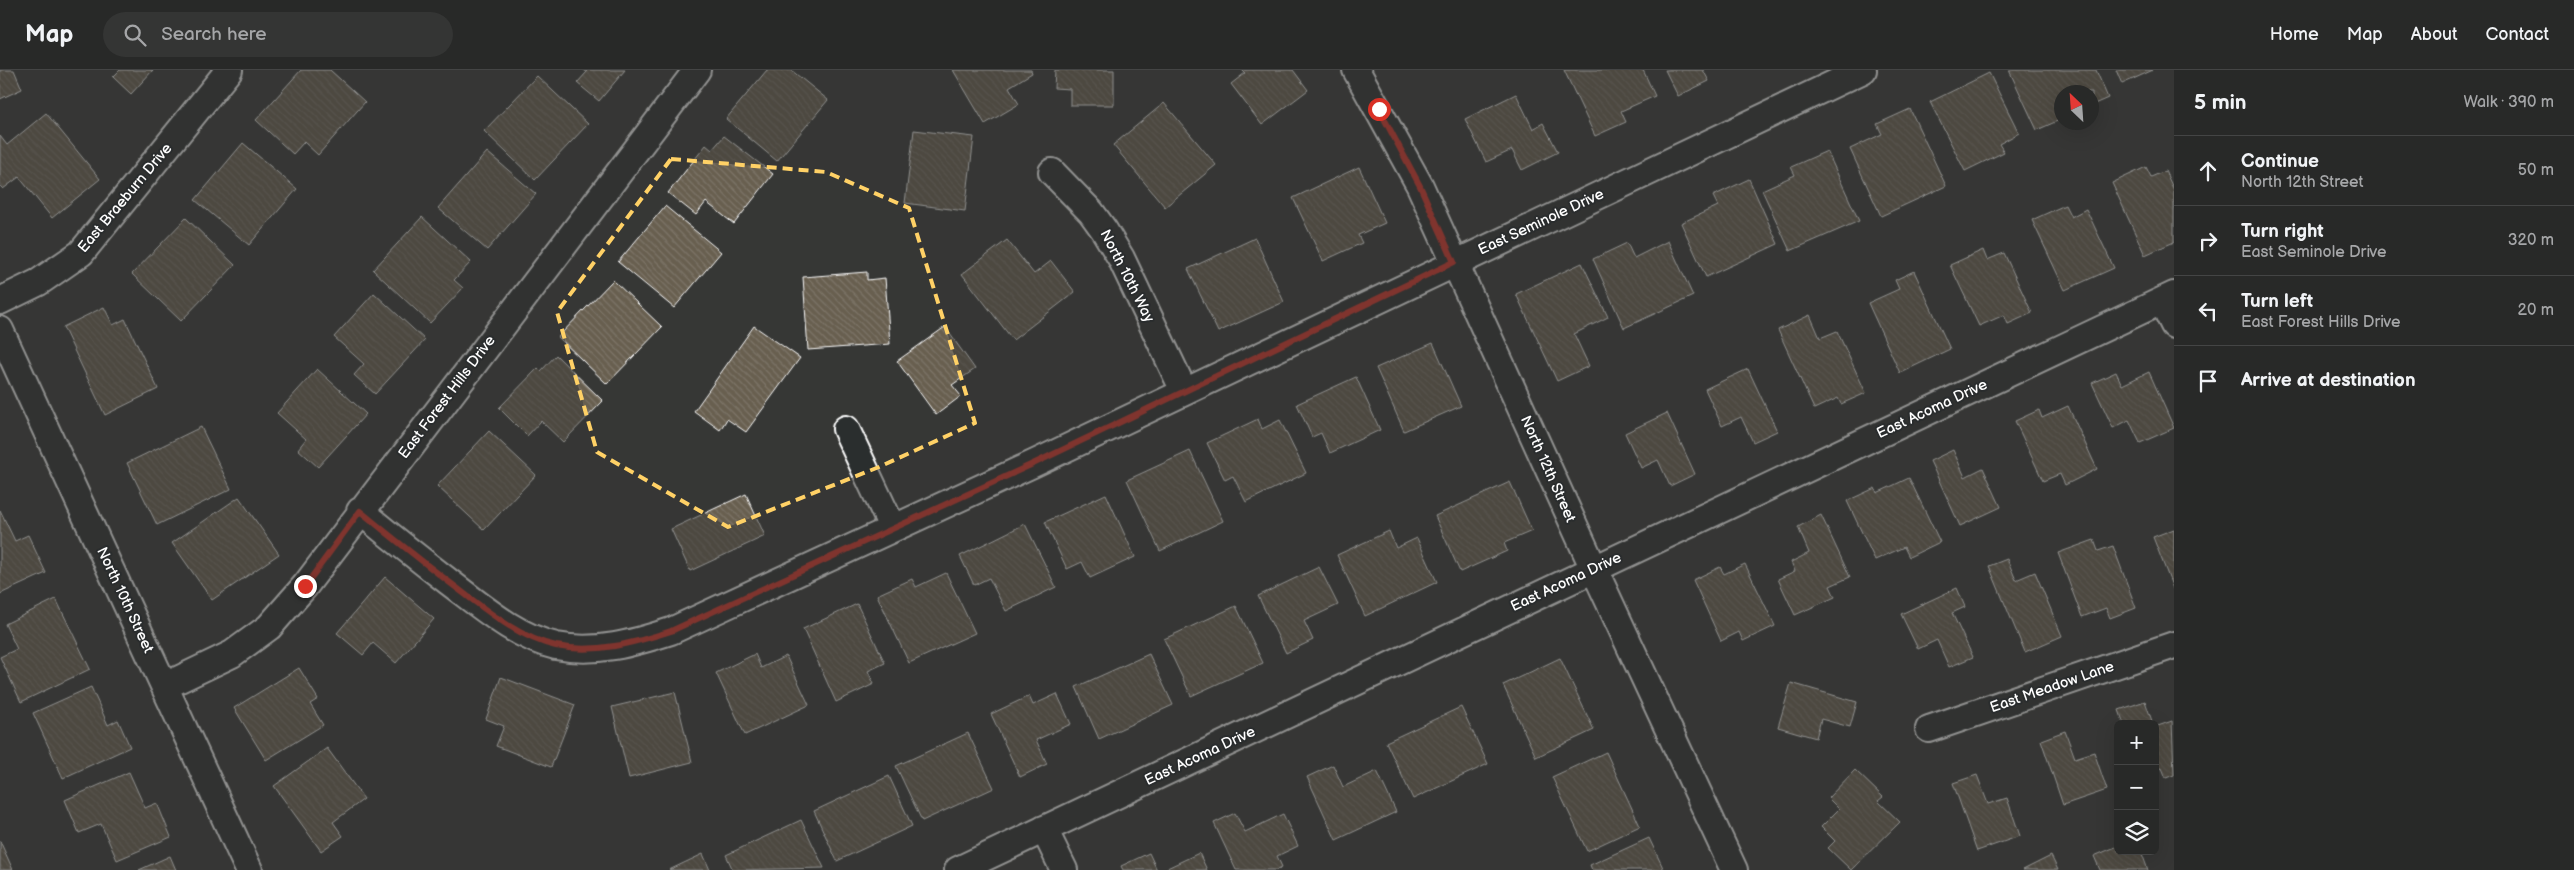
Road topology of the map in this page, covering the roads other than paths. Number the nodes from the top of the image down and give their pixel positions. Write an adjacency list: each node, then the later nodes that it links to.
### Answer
1 (230, 70): 8 (street, East Braeburn Drive)
2 (697, 70): 13 (street, East Forest Hills Drive)
3 (1356, 70): 6 (street, North 12th Street)
4 (1863, 70): 6 (street, East Seminole Drive)
5 (1052, 172): 11 (street, North 10th Way)
6 (1454, 262): 11 (street, East Seminole Drive); 15 (street, North 12th Street)
7 (2168, 298): 9 (street); 15 (street, East Acoma Drive)
8 (0, 302)
9 (2174, 325)
10 (0, 330): 17 (street, North 10th Street)
11 (1184, 391): 14 (street, East Seminole Drive)
12 (846, 429): 14 (street)
13 (360, 511): 14 (street, East Seminole Drive); 17 (street, East Forest Hills Drive)
14 (892, 527)
15 (1594, 569): 19 (street, East Acoma Drive); 23 (street, North 12th Street)
16 (2174, 645): 18 (street, East Meadow Lane)
17 (165, 686): 20 (street, North 10th Street)
18 (1929, 729)
19 (1044, 829): 21 (street, East Acoma Drive); 22 (street)
20 (249, 870)
21 (958, 870)
22 (1064, 870)
23 (1734, 870)

